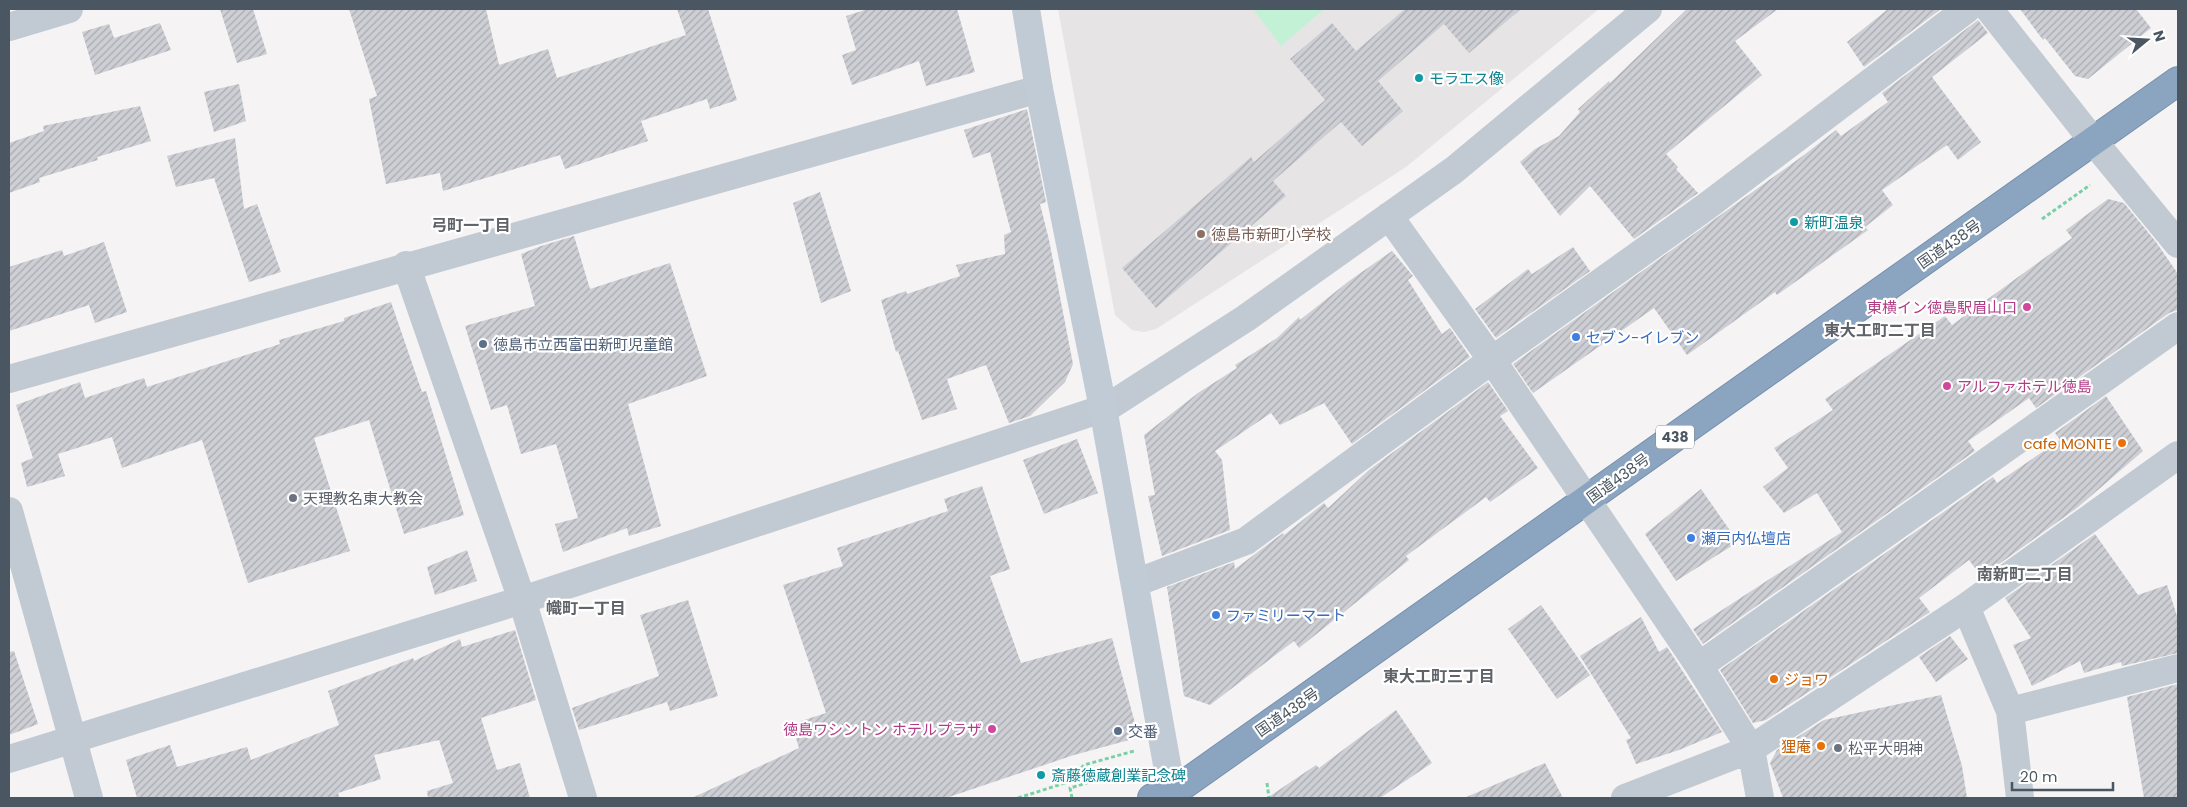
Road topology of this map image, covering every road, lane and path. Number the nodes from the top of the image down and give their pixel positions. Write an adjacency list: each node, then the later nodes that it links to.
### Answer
1 (69, 9): 6 (street)
2 (1026, 9): 8 (street)
3 (1648, 9): 11 (street)
4 (1967, 9): 16 (street)
5 (2001, 13): 9 (street)
6 (9, 27)
7 (2178, 81): 9 (highway, 国道438号 / 438)
8 (1039, 89): 14 (street); 18 (street)
9 (2094, 142): 13 (street); 20 (highway, 国道438号 / 438)
10 (2091, 185): 12 (path)
11 (1389, 216): 16 (street); 18 (street)
12 (2042, 219)
13 (2178, 244)
14 (406, 265): 17 (street); 23 (street)
15 (2178, 326): 25 (street)
16 (1492, 360): 20 (street); 22 (street)
17 (9, 379)
18 (1103, 408): 22 (street); 23 (street)
19 (2178, 455): 24 (street)
20 (1587, 500): 25 (street); 34 (highway, 国道438号 / 438)
21 (9, 511): 28 (street)
22 (1135, 582): 34 (street)
23 (522, 600): 28 (street); 36 (street)
24 (1966, 607): 27 (street); 30 (street)
25 (1699, 666): 30 (street)
26 (2178, 668): 27 (street)
27 (2010, 711): 42 (street)
28 (72, 740): 32 (street); 35 (street)
29 (1138, 747): 31 (path)
30 (1751, 749): 40 (street); 41 (street)
31 (1132, 752): 37 (path); 38 (path)
32 (9, 759)
33 (1267, 782): 39 (path)
34 (1166, 796)
35 (89, 798)
36 (583, 798)
37 (1018, 798)
38 (1072, 798)
39 (1269, 798)
40 (1625, 798)
41 (1760, 798)
42 (2020, 798)

